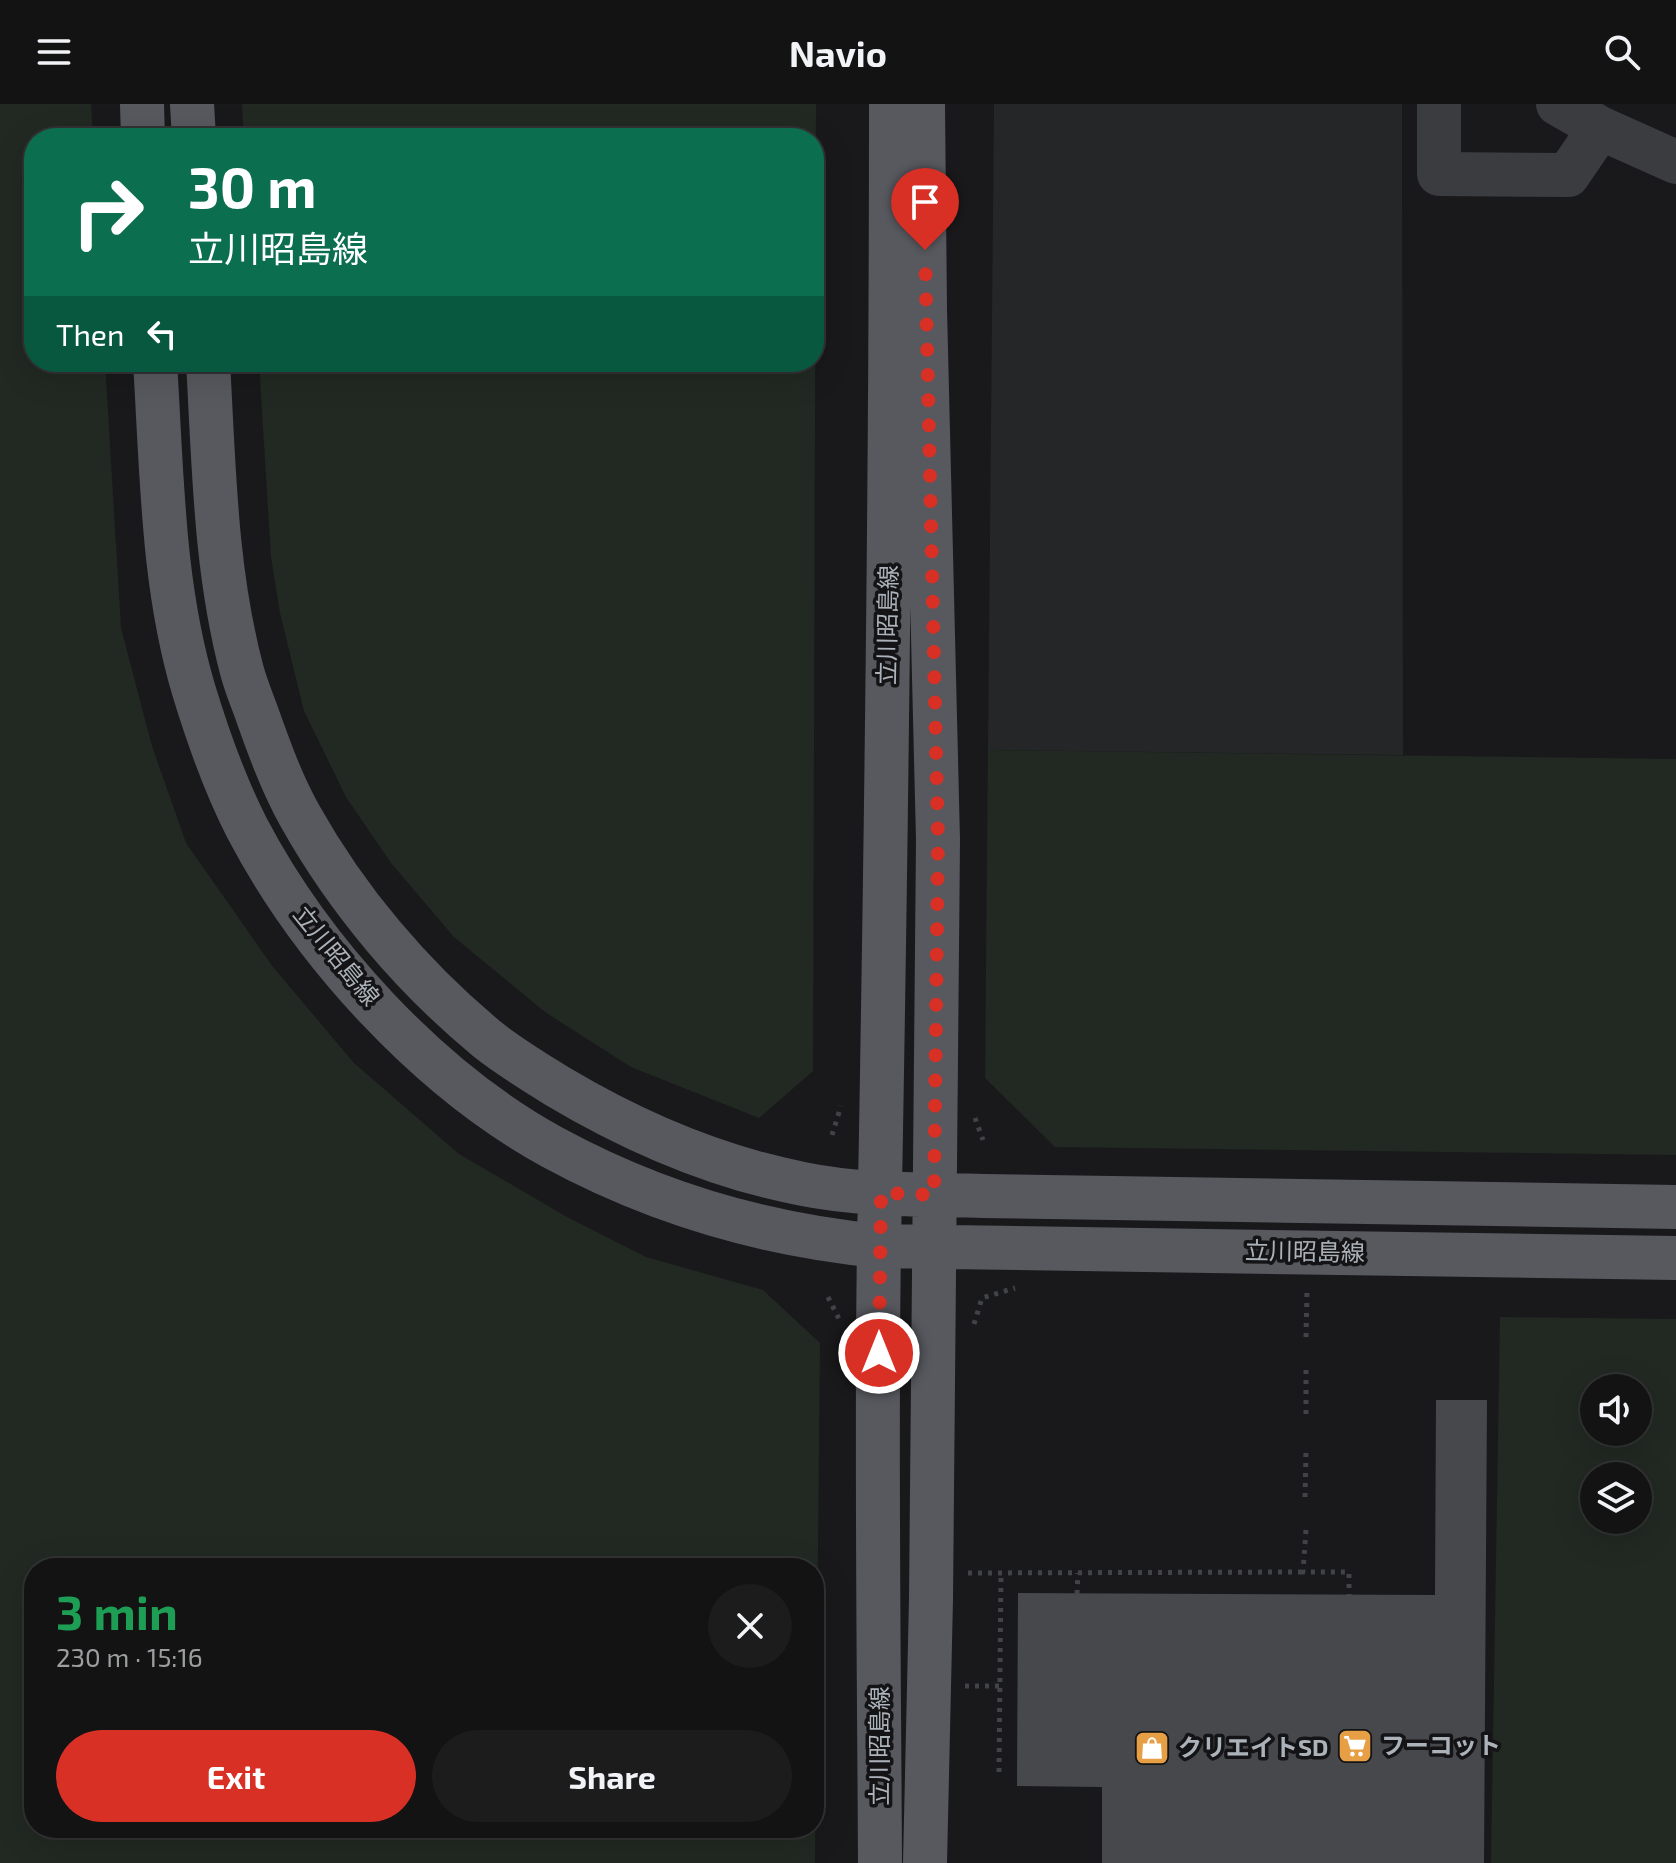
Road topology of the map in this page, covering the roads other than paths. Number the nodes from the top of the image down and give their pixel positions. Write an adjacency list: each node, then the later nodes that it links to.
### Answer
1 (142, 104): 7 (main road)
2 (192, 104): 8 (main road)
3 (891, 104): 13 (main road, 立川昭島線)
4 (923, 104): 14 (main road, 立川昭島線)
5 (1439, 104): 9 (street)
6 (1558, 104): 9 (street)
7 (143, 128)
8 (193, 128)
9 (1600, 128): 10 (street)
10 (1676, 162)
11 (156, 372): 16 (main road, 立川昭島線)
12 (209, 372): 13 (main road, 立川昭島線)
13 (881, 1193): 14 (main road, 立川昭島線); 16 (main road, 立川昭島線)
14 (934, 1195): 15 (main road, 立川昭島線); 17 (main road, 立川昭島線)
15 (1676, 1207)
16 (879, 1246): 17 (main road, 立川昭島線); 19 (main road, 立川昭島線)
17 (934, 1246): 18 (main road, 立川昭島線); 20 (main road, 立川昭島線)
18 (1676, 1258)
19 (880, 1863)
20 (925, 1863)

